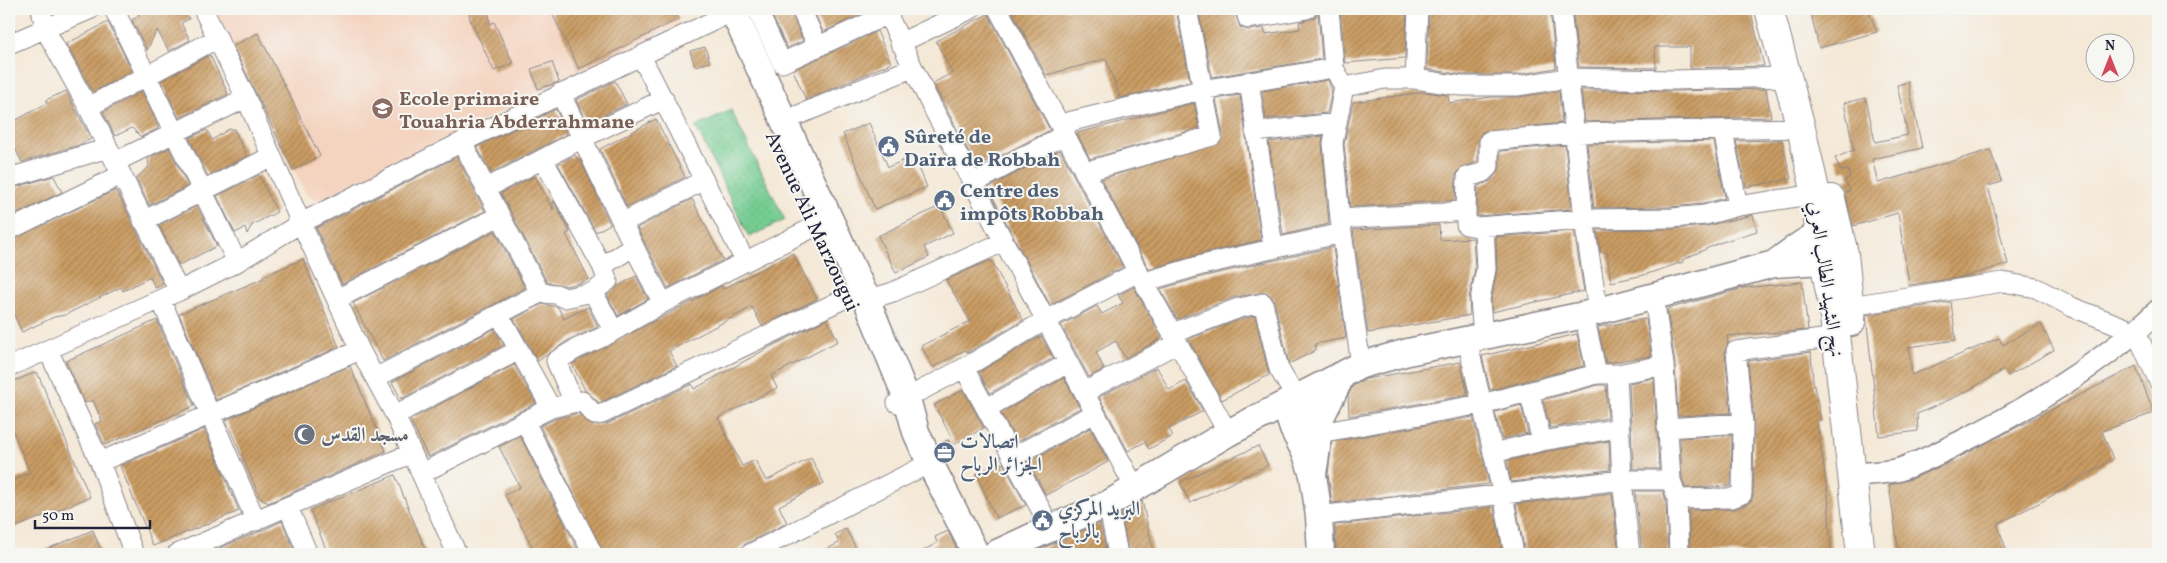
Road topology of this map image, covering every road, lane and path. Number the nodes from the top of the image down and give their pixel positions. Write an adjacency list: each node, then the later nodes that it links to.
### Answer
1 (41, 9): 18 (street)
2 (91, 9): 18 (street)
3 (114, 9): 27 (street)
4 (203, 9): 19 (street)
5 (801, 9): 22 (street)
6 (970, 9): 20 (street)
7 (998, 9): 45 (street)
8 (1186, 9): 33 (street)
9 (1245, 9): 10 (street)
10 (1307, 9)
11 (1328, 9): 26 (street)
12 (1418, 9): 30 (street)
13 (1561, 9): 29 (street)
14 (1769, 9): 28 (main road, نهج الشهيد الطالب العربي)
15 (1787, 9): 69 (main road, نهج الشهيد الطالب العربي)
16 (732, 11): 23 (street); 24 (main road, Avenue Ali Marzougui); 65 (main road, Avenue Ali Marzougui)
17 (886, 12): 20 (street); 22 (street)
18 (45, 29): 21 (street); 37 (street)
19 (218, 38): 27 (street); 35 (street)
20 (900, 43): 25 (street)
21 (9, 44)
22 (818, 47): 24 (street)
23 (641, 56): 34 (street); 36 (street)
24 (771, 68): 38 (main road, Avenue Ali Marzougui)
25 (912, 68): 38 (street); 54 (street)
26 (1334, 68): 31 (street); 32 (street)
27 (146, 75): 37 (street); 42 (street)
28 (1787, 77): 29 (street); 40 (main road, نهج الشهيد الطالب العربي)
29 (1567, 78): 30 (street); 44 (street)
30 (1415, 79): 32 (street)
31 (1249, 81): 33 (street); 43 (street)
32 (1344, 87): 39 (street)
33 (1201, 90): 45 (street); 51 (street)
34 (560, 93): 46 (street); 47 (street)
35 (246, 98): 42 (street); 48 (street)
36 (664, 99): 46 (street); 53 (street)
37 (88, 107): 50 (street)
38 (784, 121): 82 (main road, Avenue Ali Marzougui)
39 (1337, 123): 43 (street); 66 (street)
40 (1801, 128): 41 (street); 57 (main road, نهج الشهيد الطالب العربي)
41 (1723, 131): 44 (street); 58 (street)
42 (174, 132): 50 (street); 56 (street)
43 (1255, 132): 72 (street)
44 (1575, 133): 59 (street); 61 (street)
45 (1064, 134): 51 (street); 54 (street)
46 (583, 138): 49 (street); 63 (street)
47 (462, 142): 55 (street); 64 (street)
48 (272, 156): 56 (street); 64 (street)
49 (543, 159): 55 (street); 77 (street)
50 (115, 162): 52 (street); 62 (street); 68 (street)
51 (1084, 172): 78 (street)
52 (9, 178)
53 (704, 180): 63 (street); 74 (street)
54 (972, 184): 70 (street)
55 (485, 189): 60 (street)
56 (202, 191): 62 (street); 75 (street)
57 (1816, 194): 58 (street); 69 (main road, نهج الشهيد الطالب العربي)
58 (1738, 206): 61 (street)
59 (1466, 210): 66 (street); 67 (street)
60 (499, 216): 81 (street); 84 (street)
61 (1584, 219): 67 (street); 89 (street)
62 (143, 221): 79 (street)
63 (622, 223): 71 (street)
64 (301, 224): 75 (street); 84 (street)
65 (816, 226): 74 (street); 82 (main road, Avenue Ali Marzougui)
66 (1341, 226): 72 (street); 104 (street)
67 (1484, 226): 96 (street)
68 (9, 230)
69 (1828, 231): 73 (main road, نهج الشهيد الطالب العربي); 76 (main road)
70 (1002, 242): 82 (street); 91 (street)
71 (633, 247): 77 (street); 86 (street)
72 (1273, 247): 78 (street)
73 (1834, 258): 76 (main road); 87 (main road, نهج الشهيد الطالب العربي); 94 (main road, نهج الشهيد الطالب العربي)
74 (745, 261): 86 (street)
75 (238, 262): 79 (street)
76 (1774, 264): 83 (main road)
77 (602, 266): 80 (street)
78 (1141, 277): 91 (street); 95 (street)
79 (179, 291): 85 (street)
80 (593, 292): 81 (street); 92 (street)
81 (540, 293): 90 (street)
82 (856, 294): 112 (main road, Avenue Ali Marzougui); 113 (street)
83 (1654, 298): 89 (main road); 102 (street)
84 (337, 299): 98 (street)
85 (161, 300): 97 (street); 118 (street)
86 (664, 303): 92 (street)
87 (1850, 306): 93 (street); 132 (main road, نهج الشهيد الطالب العربي)
88 (2158, 311): 93 (street)
89 (1591, 313): 96 (main road); 105 (street)
90 (499, 314): 99 (street); 107 (street)
91 (1044, 321): 100 (street); 103 (street)
92 (613, 330): 113 (street)
93 (2136, 332): 108 (street); 132 (street)
94 (1836, 337): 121 (street); 132 (main road, نهج الشهيد الطالب العربي)
95 (1175, 338): 109 (street); 111 (street); 122 (street)
96 (1475, 338): 104 (main road); 114 (street)
97 (48, 350): 101 (street); 130 (street)
98 (360, 350): 107 (street); 118 (street)
99 (520, 350): 115 (street); 119 (street)
100 (1068, 363): 109 (street); 116 (street)
101 (10, 364)
102 (1664, 365): 106 (street); 124 (street)
103 (964, 368): 112 (street); 116 (street)
104 (1351, 370): 111 (main road); 126 (main road)
105 (1597, 374): 106 (street); 110 (street)
106 (1617, 374): 123 (street)
107 (375, 378): 119 (street)
108 (2158, 380)
109 (1084, 392): 117 (street)
110 (1529, 392): 114 (street); 125 (street)
111 (1290, 397): 122 (main road); 126 (main road)
112 (901, 401): 131 (main road, Avenue Ali Marzougui)
113 (572, 403): 115 (street)
114 (1482, 404): 126 (street); 128 (street)
115 (551, 408): 120 (street)
116 (987, 408): 129 (street)
117 (1095, 413): 129 (street); 136 (street)
118 (210, 414): 130 (street); 142 (street)
119 (395, 415): 127 (street)
120 (525, 422): 133 (street); 148 (street)
121 (1743, 423): 124 (street); 138 (street)
122 (1237, 428): 126 (main road); 136 (main road)
123 (1619, 428): 125 (street); 134 (street)
124 (1667, 428): 135 (street)
125 (1542, 441): 128 (street)
126 (1314, 447): 141 (main road)
127 (412, 453): 133 (street); 140 (street)
128 (1493, 453): 137 (street)
129 (1013, 457): 143 (street)
130 (100, 462): 144 (street)
131 (930, 463): 149 (street); 150 (main road, Avenue Ali Marzougui)
132 (1860, 466): 157 (main road, نهج الشهيد الطالب العربي); 158 (main road, نهج الشهيد الطالب العربي)
133 (422, 473): 147 (street)
134 (1622, 480): 135 (street); 137 (street); 155 (street)
135 (1670, 480): 138 (street)
136 (1135, 488): 139 (main road)
137 (1504, 495): 141 (street); 154 (street)
138 (1677, 499): 156 (street)
139 (1108, 504): 143 (main road); 152 (street)
140 (288, 507): 142 (street); 146 (street)
141 (1319, 516): 153 (main road)
142 (256, 520): 145 (street)
143 (1051, 528): 151 (main road)
144 (134, 554)
145 (177, 554)
146 (308, 554)
147 (457, 554)
148 (593, 554)
149 (750, 554)
150 (976, 554)
151 (996, 554)
152 (1118, 554)
153 (1321, 554)
154 (1514, 554)
155 (1630, 554)
156 (1679, 554)
157 (1861, 554)
158 (1876, 554)

